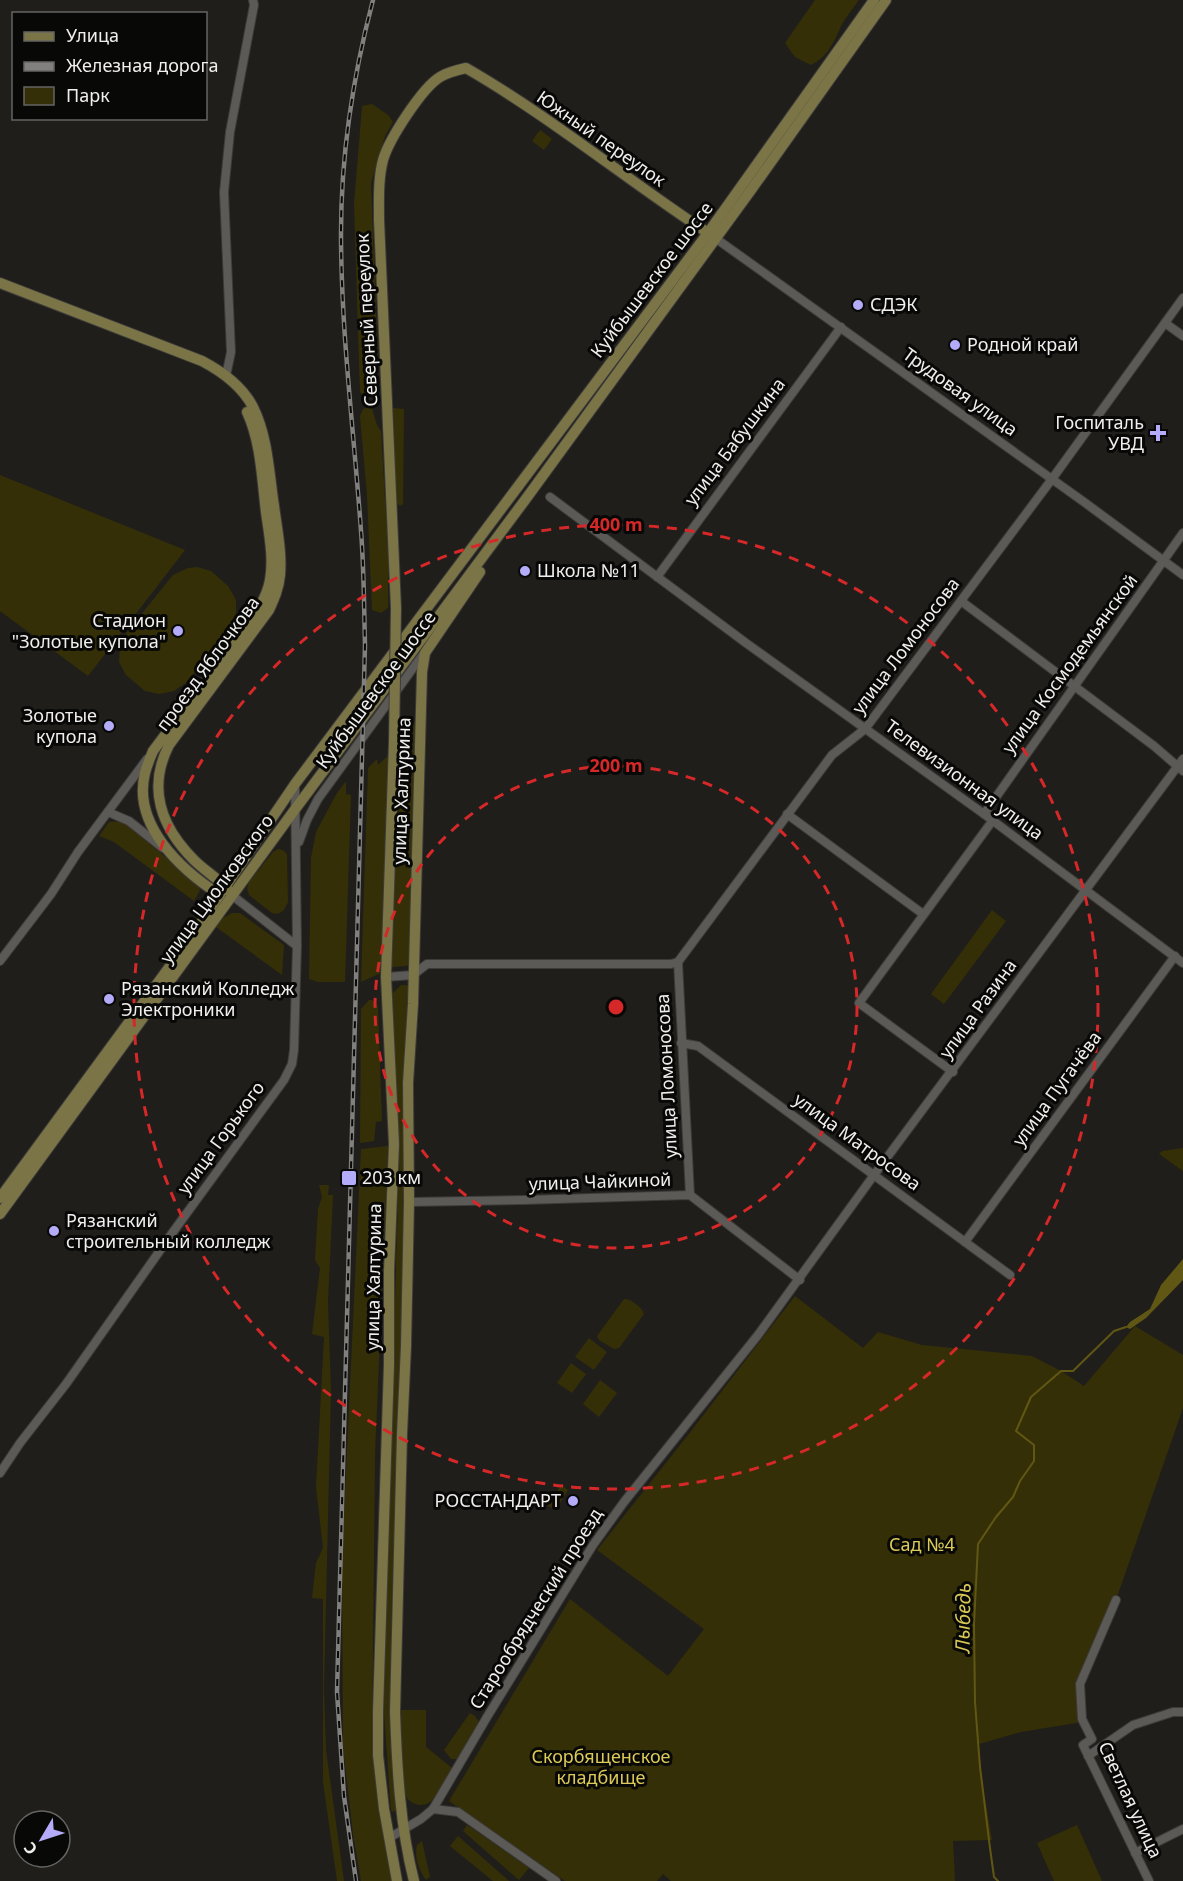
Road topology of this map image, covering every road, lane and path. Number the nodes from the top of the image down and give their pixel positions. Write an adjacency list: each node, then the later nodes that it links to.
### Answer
1 (253, 0): 11 (street)
2 (874, 0): 5 (main road, Куйбышевское шоссе)
3 (886, 0): 5 (main road, Куйбышевское шоссе)
4 (466, 68): 5 (main road, Южный переулок); 22 (main road, Северный переулок)
5 (712, 235): 9 (street, Трудовая улица); 13 (main road, Куйбышевское шоссе); 18 (main road, Куйбышевское шоссе)
6 (0, 283): 11 (main road, проезд Яблочкова)
7 (1183, 298): 8 (street, улица Ломоносова)
8 (1165, 323): 10 (street); 12 (street, улица Ломоносова)
9 (841, 327): 12 (street, Трудовая улица); 19 (street, улица Бабушкина)
10 (1183, 336)
11 (226, 376): 26 (main road, проезд Яблочкова); 38 (main road, проезд Яблочкова)
12 (1052, 479): 16 (street, Трудовая улица); 21 (street, улица Ломоносова)
13 (528, 496): 20 (main road, Куйбышевское шоссе); 23 (main road, Куйбышевское шоссе)
14 (550, 497): 19 (street, Телевизионная улица)
15 (1183, 533): 16 (street, улица Космодемьянской)
16 (1163, 561): 17 (street, Трудовая улица); 24 (street, улица Космодемьянской)
17 (1183, 575)
18 (452, 577): 29 (main road, улица Циолковского)
19 (657, 577): 25 (street, Телевизионная улица)
20 (463, 585): 30 (main road, улица Циолковского)
21 (961, 601): 24 (street); 25 (street, улица Ломоносова)
22 (396, 608): 46 (main road, улица Халтурина, bridge)
23 (425, 653): 35 (street, Куйбышевское шоссе); 45 (main road, улица Халтурина)
24 (1075, 686): 28 (street); 33 (street, улица Космодемьянской)
25 (865, 729): 32 (street, улица Ломоносова); 33 (street, Телевизионная улица)
26 (153, 751): 31 (street, проезд Яблочкова); 36 (main road, проезд Яблочкова)
27 (1183, 759): 28 (street, улица Разина)
28 (1180, 769): 37 (street, улица Разина)
29 (295, 784): 30 (street, улица Горького); 38 (main road, улица Циолковского)
30 (296, 808): 35 (street, улица Горького); 39 (main road, улица Циолковского)
31 (108, 812): 36 (street, проезд Яблочкова); 42 (street, проезд Яблочкова)
32 (787, 814): 40 (street); 44 (street, улица Ломоносова)
33 (984, 814): 34 (street, Телевизионная улица)
34 (993, 820): 37 (street, Телевизионная улица); 40 (street)
35 (297, 848): 41 (street, улица Горького)
36 (170, 853): 38 (main road, проезд Яблочкова)
37 (1087, 890): 43 (street, Телевизионная улица); 48 (street, улица Разина)
38 (223, 891): 39 (main road); 51 (main road, улица Циолковского)
39 (233, 896): 41 (street); 53 (main road, улица Циолковского)
40 (923, 914): 48 (street)
41 (297, 946): 57 (street, улица Горького)
42 (0, 961)
43 (1181, 961): 54 (street, улица Пугачёва)
44 (678, 962): 45 (street); 47 (street, улица Ломоносова)
45 (413, 975): 46 (street); 52 (main road, улица Халтурина)
46 (386, 977): 64 (main road, улица Халтурина)
47 (681, 1043): 49 (street, улица Матросова); 50 (street, улица Ломоносова)
48 (953, 1071): 49 (street, улица Разина)
49 (874, 1175): 54 (street, улица Матросова); 56 (street, улица Разина)
50 (690, 1195): 52 (street, улица Чайкиной); 56 (street, улица Чайкиной)
51 (0, 1198)
52 (409, 1202): 62 (main road, улица Халтурина)
53 (0, 1214)
54 (965, 1242): 55 (street, улица Матросова)
55 (1010, 1275)
56 (800, 1280): 61 (street, Старообрядческий проезд)
57 (0, 1473)
58 (1116, 1600): 60 (street, Светлая улица)
59 (1183, 1712): 60 (street)
60 (1088, 1756): 65 (street, Светлая улица)
61 (433, 1809): 62 (street, Старообрядческий проезд); 68 (street)
62 (404, 1829): 64 (street, Старообрядческий проезд); 67 (main road, улица Халтурина)
63 (1183, 1829): 65 (street)
64 (389, 1838): 66 (main road, улица Халтурина)
65 (1135, 1853): 69 (street, Светлая улица)
66 (398, 1881)
67 (414, 1881)
68 (556, 1881)
69 (1149, 1881)

